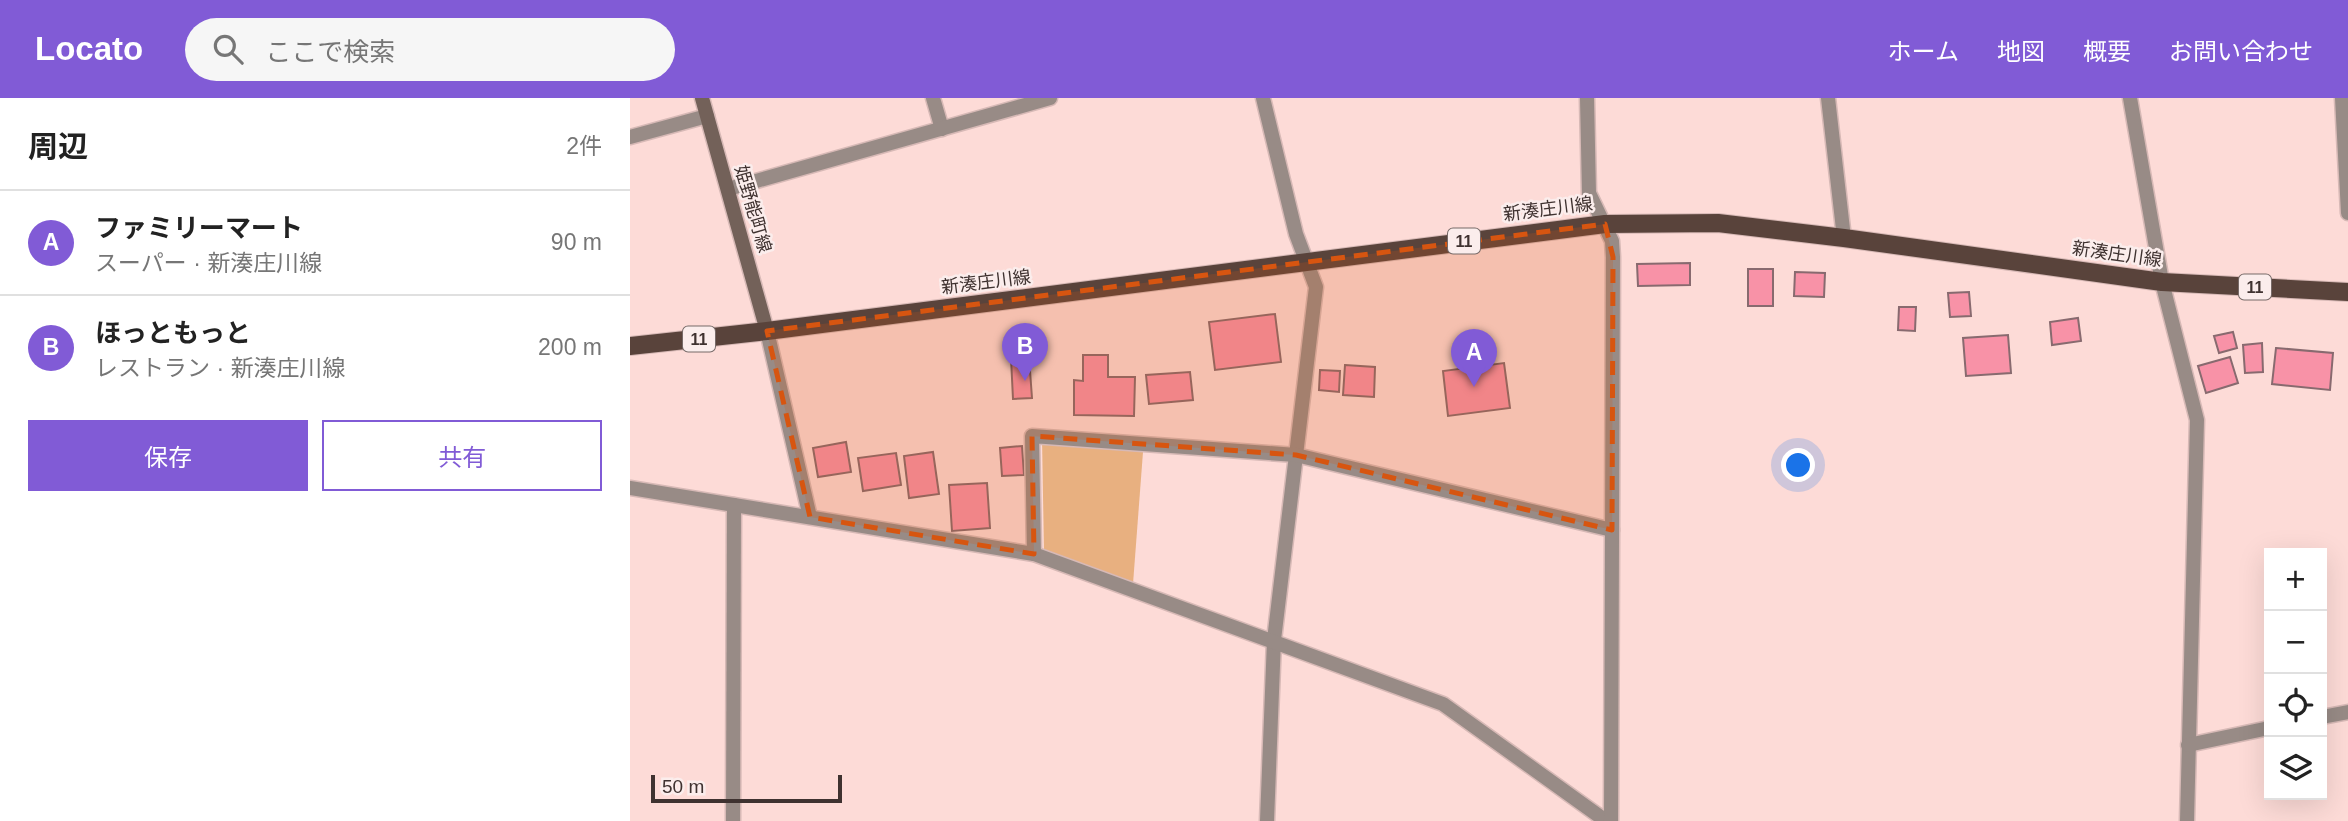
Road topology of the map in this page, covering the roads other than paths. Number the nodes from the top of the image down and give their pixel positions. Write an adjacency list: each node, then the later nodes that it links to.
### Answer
1 (702, 98): 9 (main road, 姫野能町線)
2 (933, 98): 10 (street)
3 (1050, 98): 10 (street)
4 (1263, 98): 16 (street)
5 (1587, 98): 14 (street)
6 (1828, 98): 15 (street)
7 (2130, 98): 17 (street)
8 (2342, 98): 13 (street)
9 (707, 116): 11 (street); 12 (main road, 姫野能町線)
10 (942, 129): 12 (street)
11 (630, 137)
12 (728, 189): 19 (main road, 姫野能町線)
13 (2348, 213)
14 (1605, 224): 15 (main road, 新湊庄川線 / 11); 16 (main road, 新湊庄川線 / 11); 25 (street)
15 (1844, 238): 17 (main road, 新湊庄川線 / 11)
16 (1307, 261): 19 (main road, 新湊庄川線 / 11); 21 (street)
17 (2162, 282): 18 (main road, 新湊庄川線 / 11); 31 (street)
18 (2348, 292)
19 (767, 331): 20 (main road, 新湊庄川線 / 11); 24 (street)
20 (630, 346)
21 (1296, 455): 25 (street); 26 (street); 27 (street)
22 (630, 488): 23 (street)
23 (734, 505): 24 (street); 32 (street)
24 (810, 517): 26 (street)
25 (1612, 530): 34 (street)
26 (1034, 554): 27 (street)
27 (1275, 640): 33 (street); 34 (street)
28 (2348, 712): 29 (street)
29 (2327, 716)
30 (2264, 729): 31 (street)
31 (2188, 745): 35 (street)
32 (733, 821)
33 (1267, 821)
34 (1609, 821)
35 (2187, 821)

